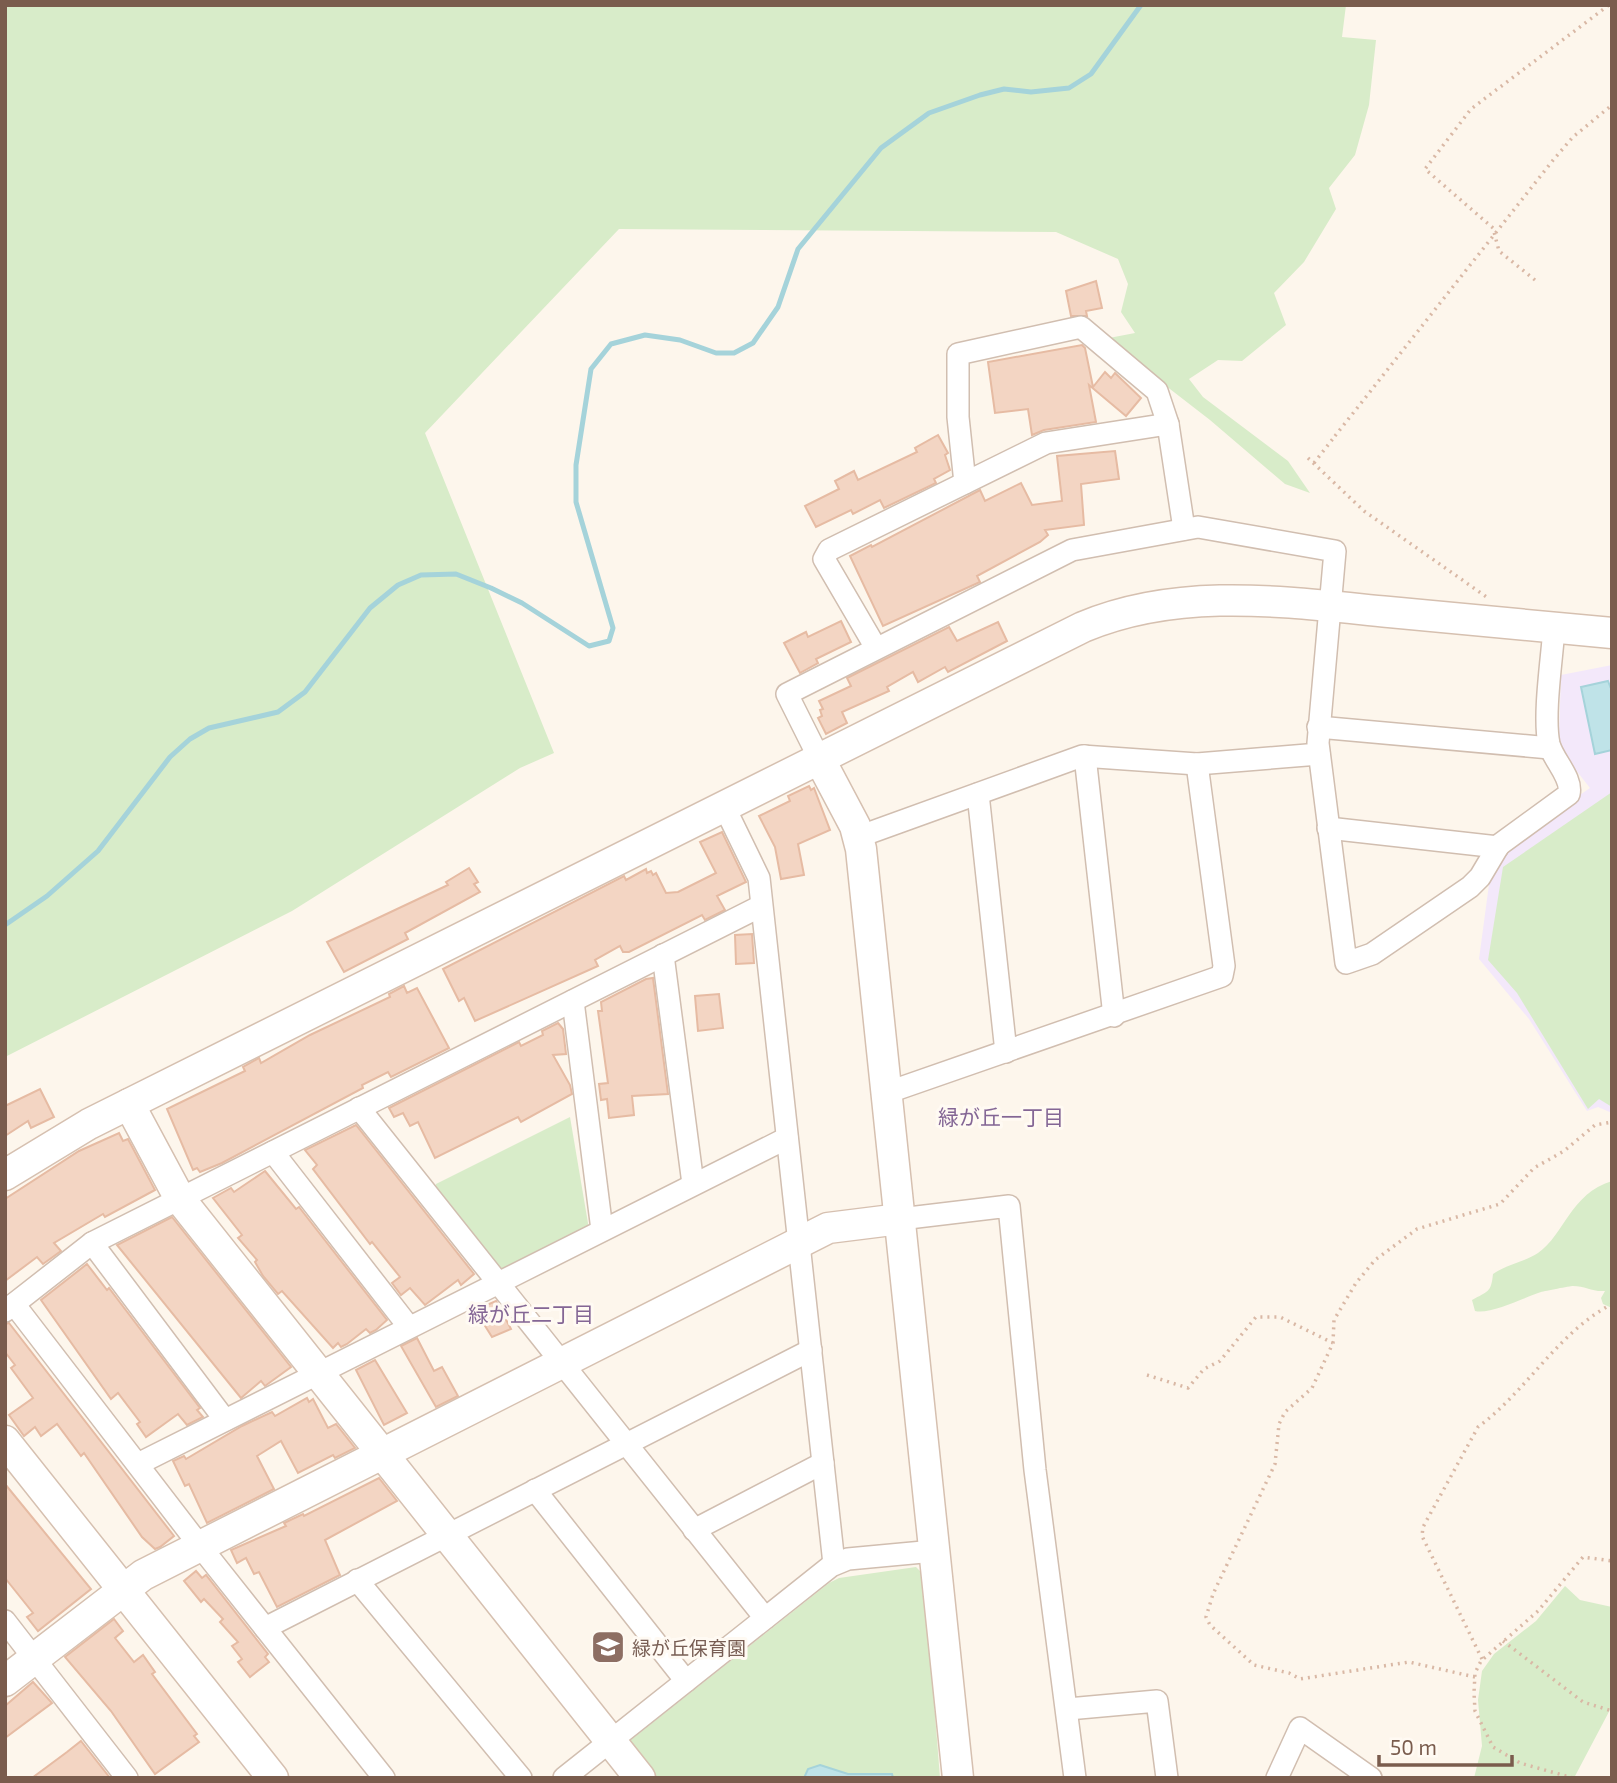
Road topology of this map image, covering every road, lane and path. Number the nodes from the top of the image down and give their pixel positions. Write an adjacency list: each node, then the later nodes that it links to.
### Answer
1 (1609, 5): 3 (path)
2 (1612, 105): 3 (path)
3 (1495, 232): 4 (path); 7 (path)
4 (1535, 280)
5 (1343, 418): 7 (path)
6 (1168, 424): 10 (street); 10 (street); 11 (street)
7 (1335, 436): 9 (path)
8 (1308, 458): 9 (path)
9 (1314, 464): 12 (path)
10 (965, 483): 16 (street)
11 (1184, 529): 13 (street); 16 (street)
12 (1495, 602)
13 (1330, 606): 14 (street); 17 (street); 21 (street)
14 (1554, 628): 15 (street); 18 (street)
15 (1612, 633)
16 (876, 648): 21 (street)
17 (1318, 727): 18 (street); 19 (street)
18 (1550, 748): 27 (street)
19 (1319, 754): 22 (street); 25 (street)
20 (1085, 756): 22 (street); 23 (street); 31 (street)
21 (819, 758): 24 (street); 26 (street)
22 (1197, 764): 31 (street)
23 (978, 794): 26 (street); 32 (street)
24 (724, 806): 28 (street); 34 (street)
25 (1328, 828): 27 (street); 27 (street)
26 (858, 837): 33 (street)
27 (1498, 847)
28 (761, 906): 29 (street); 37 (street)
29 (663, 955): 30 (street); 40 (street)
30 (573, 1001): 35 (street); 43 (street)
31 (1114, 1016): 32 (street)
32 (1006, 1052): 33 (street)
33 (886, 1093): 42 (street)
34 (129, 1104): 39 (street); 41 (street)
35 (359, 1108): 38 (street); 46 (street)
36 (1612, 1122): 50 (path)
37 (787, 1138): 40 (street); 45 (street)
38 (273, 1152): 41 (street); 49 (street)
39 (5, 1175)
40 (693, 1184): 43 (street)
41 (180, 1199): 44 (street); 53 (street)
42 (900, 1219): 45 (street); 65 (street); 79 (street)
43 (602, 1230): 46 (street)
44 (92, 1243): 48 (street); 55 (street)
45 (799, 1244): 51 (street); 52 (street)
46 (497, 1282): 49 (street); 52 (street)
47 (1612, 1304): 75 (path)
48 (10, 1307): 60 (street)
49 (409, 1327): 53 (street)
50 (1333, 1343): 54 (path); 76 (path)
51 (811, 1350): 57 (street); 59 (street)
52 (561, 1364): 57 (street); 58 (street)
53 (318, 1373): 55 (street); 58 (street)
54 (1147, 1376)
55 (225, 1420): 60 (street)
56 (5, 1441): 69 (street)
57 (625, 1444): 61 (street); 62 (street)
58 (382, 1454): 63 (street); 64 (street)
59 (823, 1463): 62 (street); 67 (street)
60 (138, 1464): 64 (street)
61 (535, 1490): 63 (street); 78 (street)
62 (695, 1530): 70 (street)
63 (447, 1535): 68 (street); 81 (street)
64 (200, 1546): 69 (street); 72 (street)
65 (934, 1551): 67 (street); 88 (street)
66 (1612, 1561): 73 (path)
67 (834, 1564): 70 (street)
68 (357, 1580): 72 (street); 85 (street)
69 (122, 1588): 74 (street); 83 (street)
70 (765, 1618): 78 (street)
71 (5, 1621): 74 (street)
72 (265, 1628): 84 (street)
73 (1503, 1642): 75 (path); 80 (path)
74 (34, 1657): 77 (street); 82 (street)
75 (1482, 1659): 76 (path)
76 (1475, 1677): 93 (path)
77 (5, 1681)
78 (685, 1681): 81 (street)
79 (1068, 1709): 89 (street); 90 (street)
80 (1612, 1710)
81 (610, 1741): 86 (street); 87 (street)
82 (128, 1778)
83 (273, 1778)
84 (384, 1778)
85 (521, 1778)
86 (564, 1778)
87 (640, 1778)
88 (958, 1778)
89 (1075, 1778)
90 (1167, 1778)
91 (1277, 1778): 92 (street)
92 (1371, 1778)
93 (1573, 1778)

